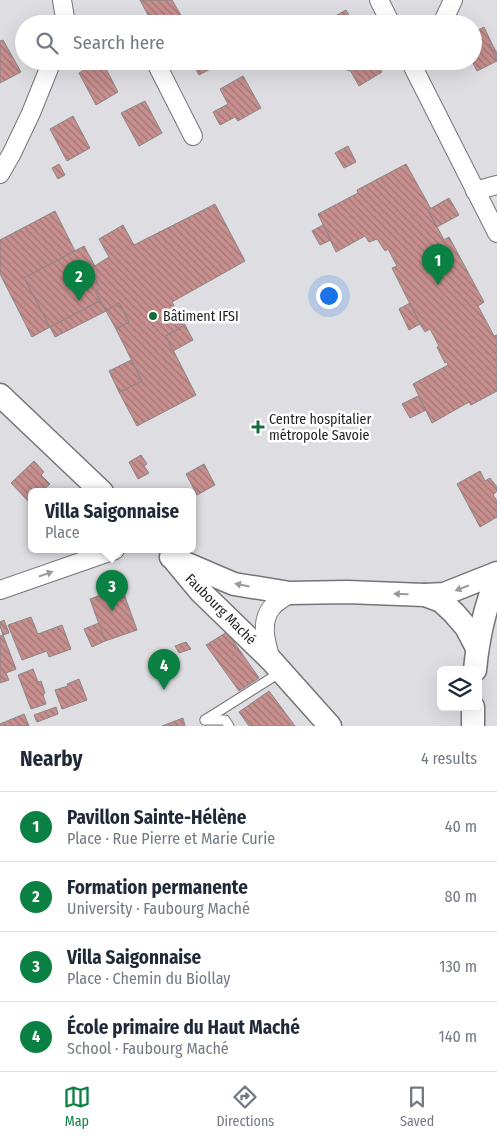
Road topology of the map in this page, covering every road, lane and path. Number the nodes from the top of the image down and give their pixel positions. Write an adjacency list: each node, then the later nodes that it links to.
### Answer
1 (62, 0): 4 (street)
2 (379, 0): 5 (street)
3 (453, 0): 6 (street)
4 (65, 15)
5 (386, 15)
6 (446, 15)
7 (48, 70): 11 (street)
8 (160, 70): 10 (street)
9 (414, 70): 13 (street)
10 (193, 136)
11 (0, 174)
12 (497, 185): 13 (street)
13 (475, 191): 14 (street)
14 (497, 233)
15 (0, 395): 16 (street)
16 (98, 488)
17 (106, 553): 21 (street, one-way to 17)
18 (167, 553): 22 (street, Faubourg Maché, one-way to 18); 25 (street, Faubourg Maché)
19 (497, 573): 23 (street, Faubourg Maché, one-way to 23)
20 (497, 577): 24 (street)
21 (0, 590)
22 (290, 593): 23 (street, Faubourg Maché, one-way to 22); 25 (street)
23 (425, 595): 24 (street)
24 (476, 659)
25 (276, 666): 27 (lane); 28 (street, Faubourg Maché)
26 (473, 711): 29 (street)
27 (229, 726)
28 (330, 726)
29 (473, 726)

